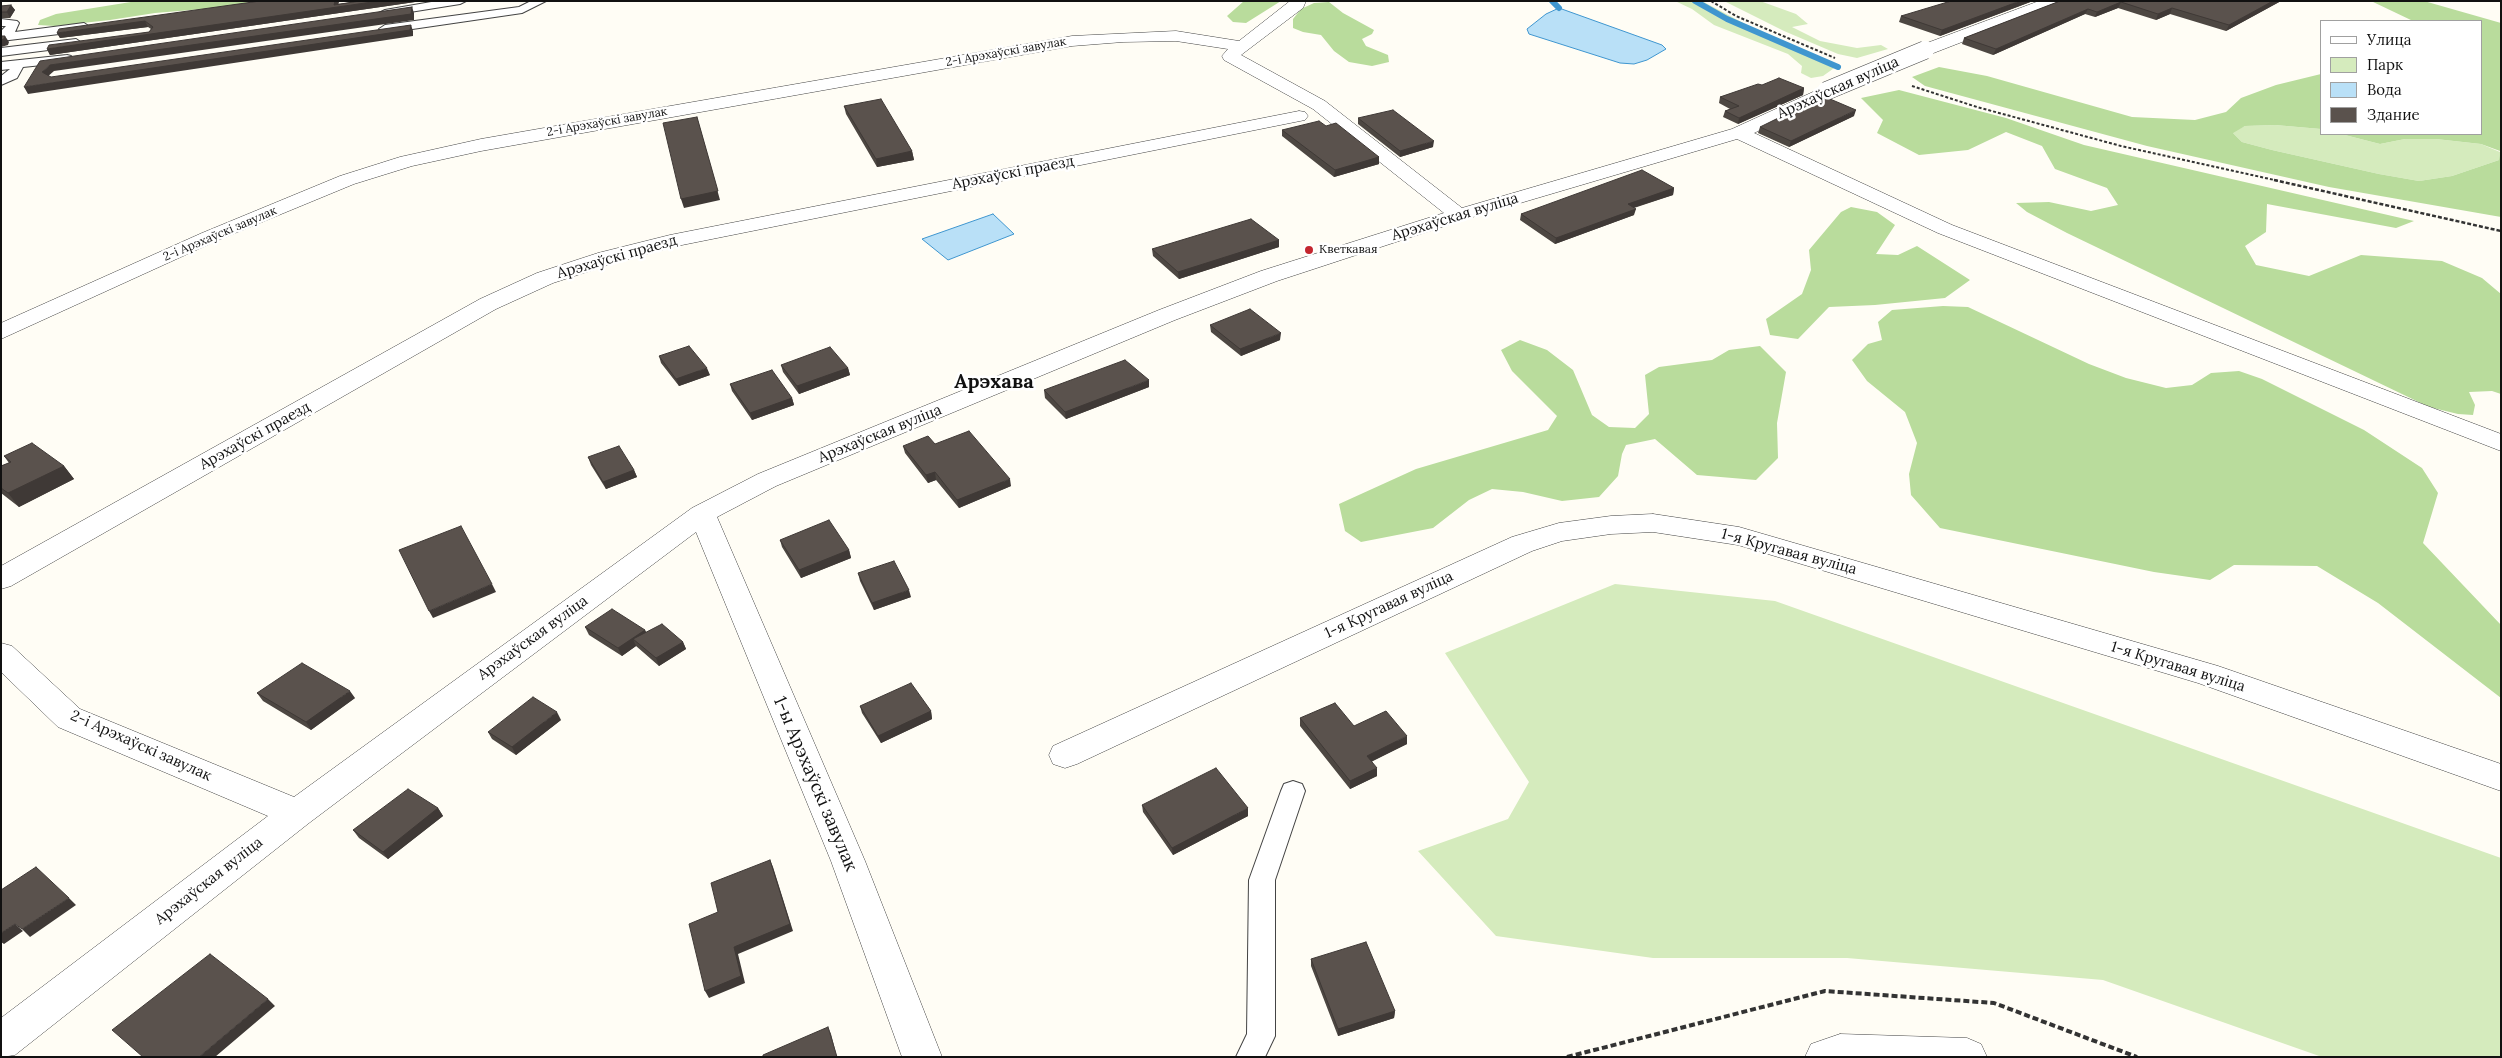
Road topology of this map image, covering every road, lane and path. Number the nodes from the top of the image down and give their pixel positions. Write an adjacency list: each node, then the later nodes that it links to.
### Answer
1 (460, 1): 5 (lane)
2 (540, 1): 8 (lane)
3 (1298, 1): 11 (street)
4 (2054, 1): 19 (street, Арэхаўская вуліца, bridge)
5 (375, 15)
6 (1, 22): 9 (lane)
7 (92, 26): 9 (lane)
8 (371, 31)
9 (1, 37)
10 (89, 41): 12 (lane)
11 (1244, 47): 20 (street); 22 (street, 2-і Арэхаўскі завулак)
12 (1, 52)
13 (83, 56): 14 (lane)
14 (19, 64): 15 (lane); 16 (lane)
15 (1, 66)
16 (1, 81)
17 (1977, 107): 21 (path)
18 (1299, 116): 25 (street, Арэхаўскі праезд)
19 (1739, 133): 20 (street, Арэхаўская вуліца); 23 (street)
20 (1458, 215): 24 (street, Арэхаўская вуліца)
21 (2501, 231)
22 (1, 332)
23 (2501, 442)
24 (702, 514): 30 (street, Арэхаўская вуліца); 32 (street, 1-ы Арэхаўскі завулак)
25 (1, 579)
26 (1, 654): 30 (street, 2-і Арэхаўскі завулак)
27 (1065, 755): 28 (street, 1-я Кругавая вуліца)
28 (2501, 778)
29 (1293, 791): 33 (lane)
30 (297, 813): 31 (street, Арэхаўская вуліца)
31 (1, 1042)
32 (922, 1057)
33 (1250, 1057)
34 (1825, 1057): 35 (street)
35 (1967, 1057)

